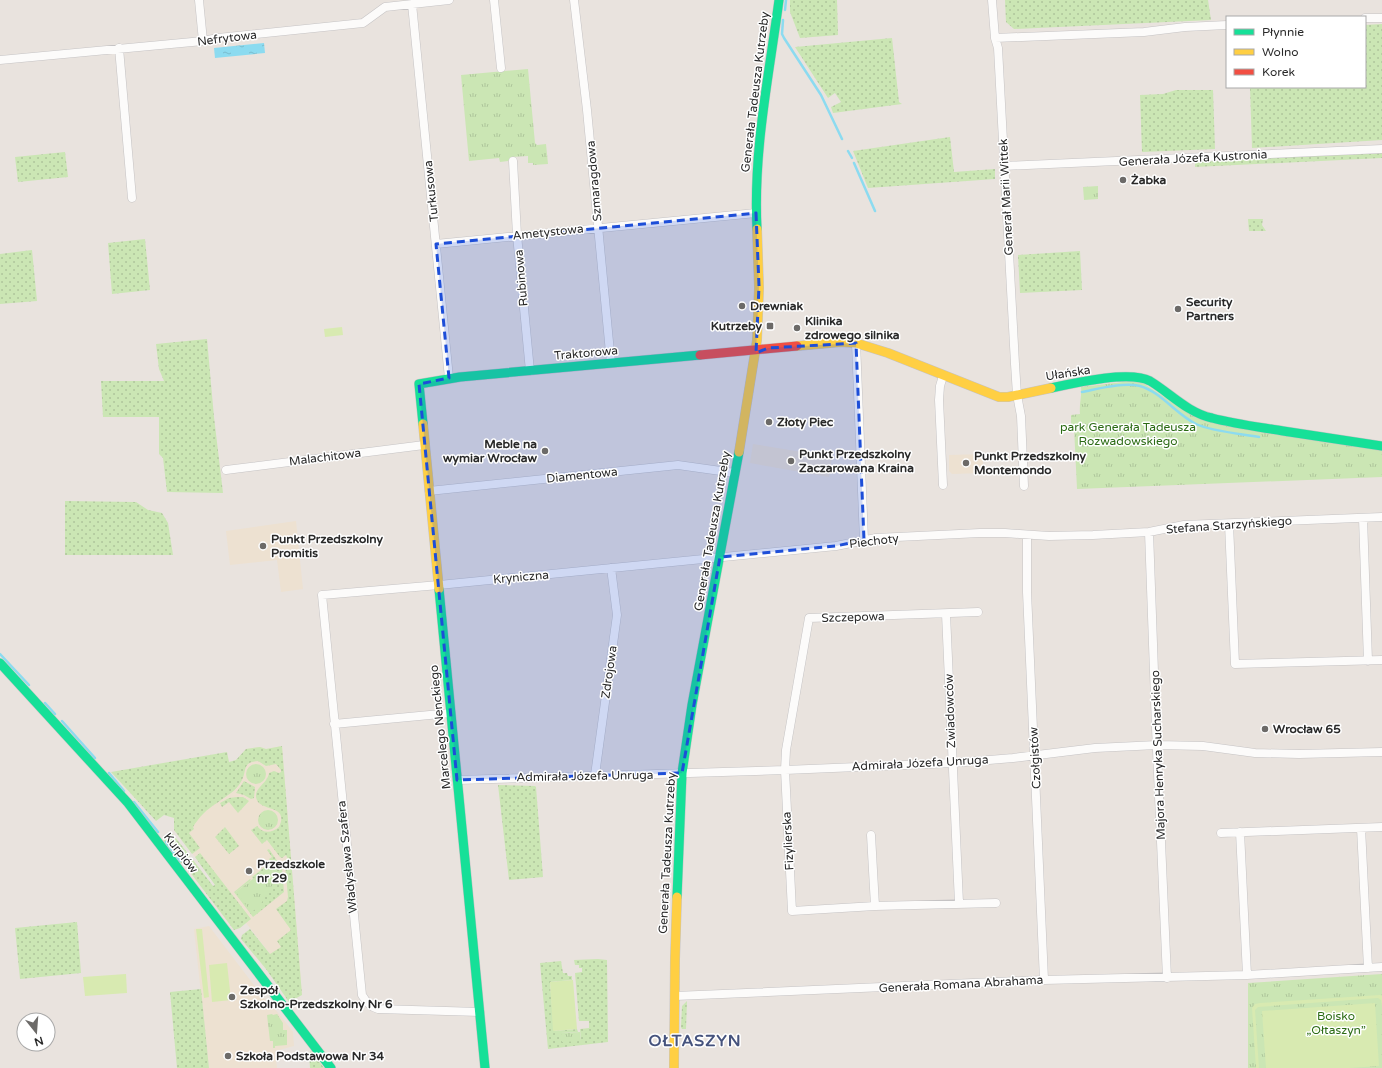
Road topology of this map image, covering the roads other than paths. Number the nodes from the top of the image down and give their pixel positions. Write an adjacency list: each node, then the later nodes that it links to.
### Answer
1 (199, 0): 13 (street)
2 (449, 0): 8 (street, Nefrytowa)
3 (494, 0): 16 (street)
4 (574, 0): 22 (street, Szmaragdowa)
5 (779, 0): 21 (street, Generała Tadeusza Kutrzeby)
6 (992, 0): 12 (street, Generał Marii Wittek)
7 (384, 4): 8 (street, Nefrytowa); 13 (street, Nefrytowa)
8 (412, 4): 24 (street, Turkusowa)
9 (1366, 18): 10 (street)
10 (1382, 18)
11 (1226, 25): 12 (street)
12 (995, 38): 19 (street, Generał Marii Wittek)
13 (203, 41): 14 (street, Nefrytowa)
14 (119, 48): 15 (street, Nefrytowa); 20 (street)
15 (0, 60)
16 (501, 68)
17 (1382, 149): 19 (street, Generała Józefa Kustronia)
18 (513, 161): 23 (street, Rubinowa)
19 (1004, 166): 32 (street, Generał Marii Wittek)
20 (132, 198)
21 (756, 213): 22 (street, Ametystowa); 26 (street, Generała Tadeusza Kutrzeby)
22 (598, 227): 23 (street, Ametystowa); 27 (street, Szmaragdowa)
23 (518, 235): 24 (street, Ametystowa); 28 (street, Rubinowa)
24 (436, 244): 30 (street, Turkusowa)
25 (856, 343): 26 (street, Ułańska); 29 (street, Ułańska); 45 (street)
26 (756, 350): 27 (street, Traktorowa); 36 (street, Generała Tadeusza Kutrzeby)
27 (611, 363): 28 (street, Traktorowa)
28 (530, 371): 30 (street, Traktorowa)
29 (942, 376): 32 (street, Ułańska); 37 (street)
30 (449, 378): 31 (street, Traktorowa)
31 (419, 384): 33 (street, Marcelego Nenckiego)
32 (1017, 395): 34 (street, Ułańska); 38 (street, Generał Marii Wittek)
33 (424, 445): 35 (street, Malachitowa); 39 (street, Marcelego Nenckiego)
34 (1382, 446)
35 (226, 470)
36 (735, 473): 39 (street, Diamentowa); 46 (street, Generała Tadeusza Kutrzeby)
37 (943, 485)
38 (1024, 486)
39 (429, 491): 48 (street, Marcelego Nenckiego)
40 (1363, 518): 41 (street, Stefana Starzyńskiego); 42 (street, Stefana Starzyńskiego); 53 (street)
41 (1382, 518)
42 (1229, 524): 43 (street, Stefana Starzyńskiego); 53 (street)
43 (1150, 532): 44 (street, Stefana Starzyńskiego); 57 (street, Majora Henryka Sucharskiego)
44 (1028, 535): 45 (street, Piechoty); 59 (street, Czołgistów)
45 (864, 540): 46 (street, Piechoty)
46 (720, 557): 47 (street, Kryniczna); 62 (street, Generała Tadeusza Kutrzeby)
47 (611, 568): 48 (street, Kryniczna); 63 (street, Zdrojowa)
48 (439, 585): 49 (street, Kryniczna); 55 (street, Marcelego Nenckiego)
49 (322, 595): 56 (street, Władysława Szafera)
50 (978, 612): 51 (street, Szczepowa)
51 (946, 614): 60 (street, Zwiadowców); 61 (street, Szczepowa)
52 (1382, 660): 53 (street)
53 (1368, 661)
54 (0, 663): 80 (street, Kurpiów)
55 (451, 713): 56 (street); 64 (street, Marcelego Nenckiego)
56 (334, 724): 79 (street, Władysława Szafera)
57 (1157, 745): 58 (street, Admirała Józefa Unruga); 59 (street, Admirała Józefa Unruga); 76 (street, Majora Henryka Sucharskiego)
58 (1382, 752)
59 (1035, 755): 60 (street, Admirała Józefa Unruga); 77 (street, Czołgistów)
60 (952, 763): 61 (street, Admirała Józefa Unruga); 70 (street, Zwiadowców)
61 (785, 770): 62 (street, Admirała Józefa Unruga); 72 (street, Fizylierska)
62 (682, 773): 63 (street, Admirała Józefa Unruga); 78 (street, Generała Tadeusza Kutrzeby)
63 (594, 775): 64 (street, Admirała Józefa Unruga)
64 (457, 780): 79 (street, Marcelego Nenckiego)
65 (1382, 827): 66 (street)
66 (1361, 828): 67 (street); 74 (street)
67 (1240, 832): 68 (street); 75 (street)
68 (1221, 833)
69 (872, 835): 72 (street)
70 (959, 903): 71 (street); 72 (street)
71 (996, 903)
72 (875, 906)
73 (1382, 967): 74 (street, Generała Romana Abrahama)
74 (1368, 968): 75 (street, Generała Romana Abrahama)
75 (1247, 975): 76 (street, Generała Romana Abrahama)
76 (1167, 978): 77 (street, Generała Romana Abrahama)
77 (1044, 980): 78 (street, Generała Romana Abrahama)
78 (675, 996): 82 (street, Generała Tadeusza Kutrzeby)
79 (480, 1012): 81 (street, Marcelego Nenckiego)
80 (331, 1068)
81 (485, 1068)
82 (674, 1068)

